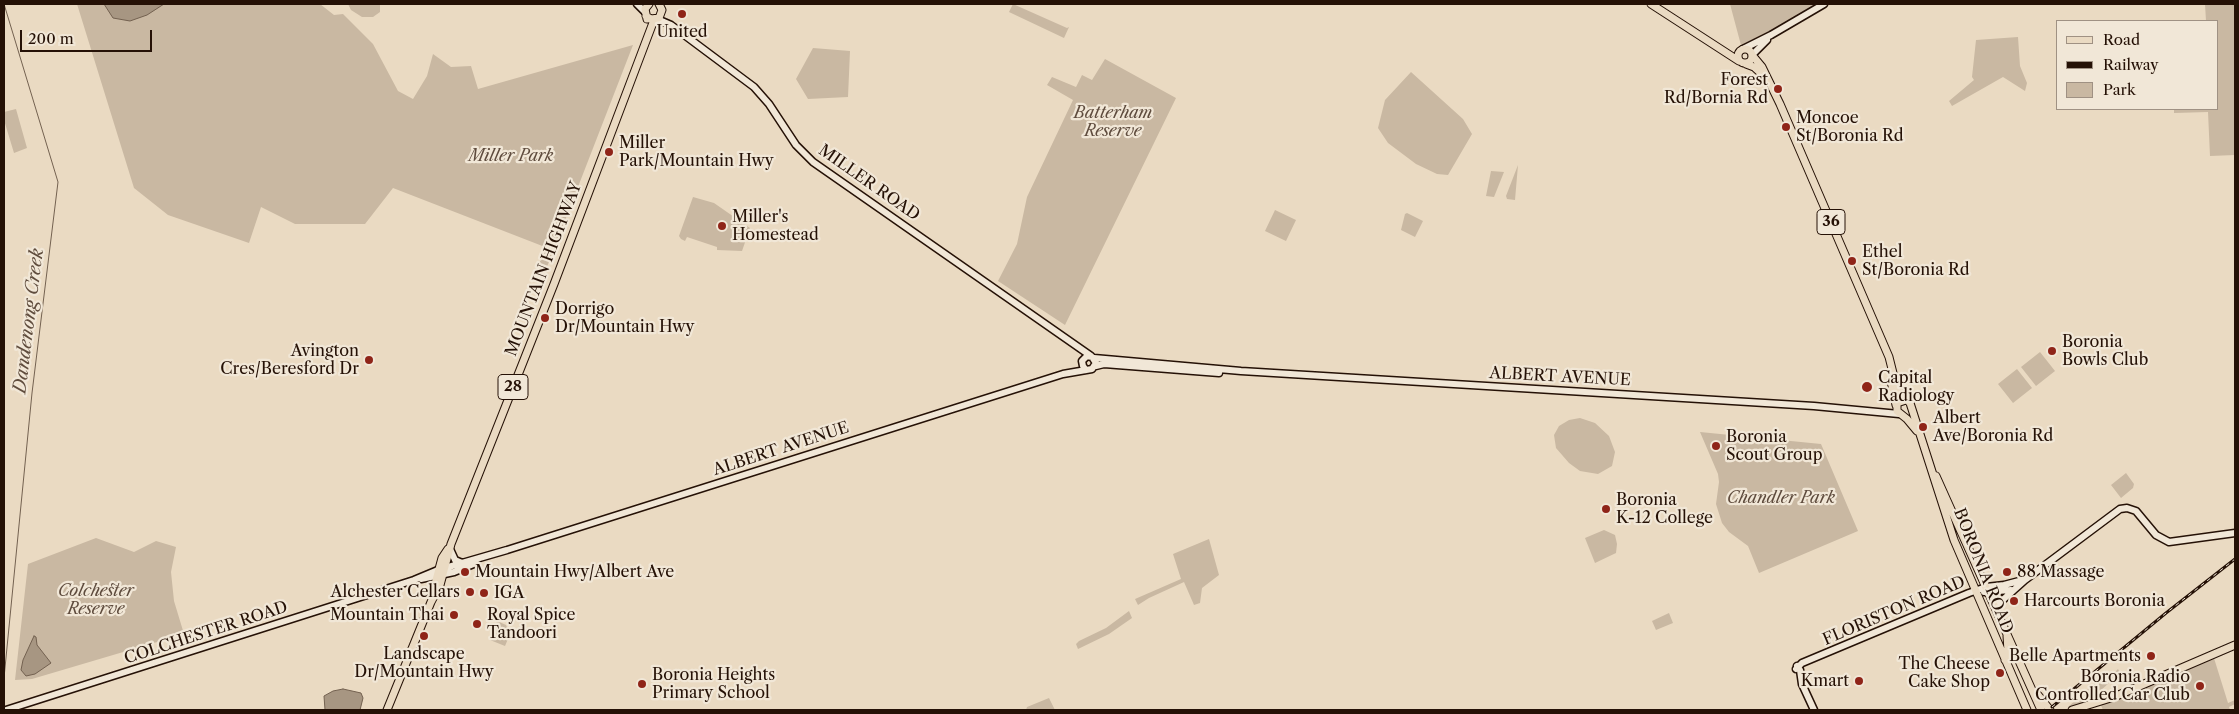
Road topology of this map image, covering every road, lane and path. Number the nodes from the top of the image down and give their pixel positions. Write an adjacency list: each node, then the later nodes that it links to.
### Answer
1 (637, 4): 6 (main road)
2 (649, 4): 6 (main road)
3 (659, 4): 7 (main road)
4 (1651, 4): 10 (main road, 36)
5 (1824, 4): 9 (main road)
6 (646, 14): 7 (main road); 8 (main road)
7 (658, 17): 8 (main road, MOUNTAIN HIGHWAY / 28); 15 (main road, MILLER ROAD)
8 (650, 32): 31 (main road, MOUNTAIN HIGHWAY / 28)
9 (1771, 36): 11 (main road); 12 (main road)
10 (1716, 45): 11 (main road, 36); 13 (main road, 36)
11 (1743, 49): 12 (main road, 36); 13 (main road)
12 (1752, 55): 13 (main road); 14 (main road, 36)
13 (1742, 62): 14 (main road, 36)
14 (1769, 82): 18 (main road, 36)
15 (1076, 344): 16 (main road, MILLER ROAD); 17 (main road)
16 (1093, 357): 17 (main road); 19 (main road); 20 (main road, ALBERT AVENUE)
17 (1083, 361): 21 (main road); 22 (main road, ALBERT AVENUE)
18 (1891, 363): 23 (main road, 36); 24 (main road, 36)
19 (1096, 366): 20 (main road, ALBERT AVENUE); 21 (main road)
20 (1195, 369): 26 (main road, ALBERT AVENUE)
21 (1086, 370): 22 (main road, ALBERT AVENUE)
22 (1063, 374): 32 (main road, ALBERT AVENUE)
23 (1906, 400): 24 (main road); 25 (main road, 36)
24 (1896, 405): 26 (main road, ALBERT AVENUE); 27 (main road, 36)
25 (1911, 408): 27 (main road); 28 (main road, BORONIA ROAD / 36)
26 (1876, 411): 27 (main road, ALBERT AVENUE)
27 (1901, 415): 28 (main road, BORONIA ROAD / 36)
28 (1919, 434): 29 (main road, BORONIA ROAD / 36)
29 (1930, 468): 37 (main road, BORONIA ROAD / 36); 38 (main road, BORONIA ROAD / 36)
30 (2235, 533): 35 (main road)
31 (451, 547): 33 (main road); 34 (main road, MOUNTAIN HIGHWAY / 28)
32 (507, 550): 33 (main road, ALBERT AVENUE); 34 (main road, ALBERT AVENUE)
33 (462, 563): 34 (main road, ALBERT AVENUE)
34 (440, 572): 48 (main road, COLCHESTER ROAD); 49 (main road, MOUNTAIN HIGHWAY / 28)
35 (2025, 580): 36 (main road); 37 (main road)
36 (2014, 589): 37 (main road); 39 (main road)
37 (1988, 590): 38 (main road, FLORISTON ROAD); 39 (main road, BORONIA ROAD / 36)
38 (1976, 591): 41 (main road, BORONIA ROAD / 36); 50 (main road, FLORISTON ROAD)
39 (1996, 606): 40 (main road, BORONIA ROAD / 36)
40 (2000, 616): 41 (main road); 42 (main road, BORONIA ROAD / 36)
41 (1989, 621): 44 (main road, BORONIA ROAD / 36)
42 (2006, 629): 44 (main road); 45 (main road, BORONIA ROAD / 36)
43 (2235, 646): 47 (main road)
44 (2005, 660): 45 (main road); 51 (main road, BORONIA ROAD / 36)
45 (2023, 669): 46 (main road, BORONIA ROAD / 36)
46 (2028, 680): 52 (main road, BORONIA ROAD / 36); 53 (main road, BORONIA ROAD)
47 (2094, 705): 54 (main road); 55 (main road)
48 (6, 710)
49 (387, 710)
50 (1814, 710)
51 (2027, 710)
52 (2041, 710)
53 (2050, 710)
54 (2072, 710)
55 (2087, 710)

